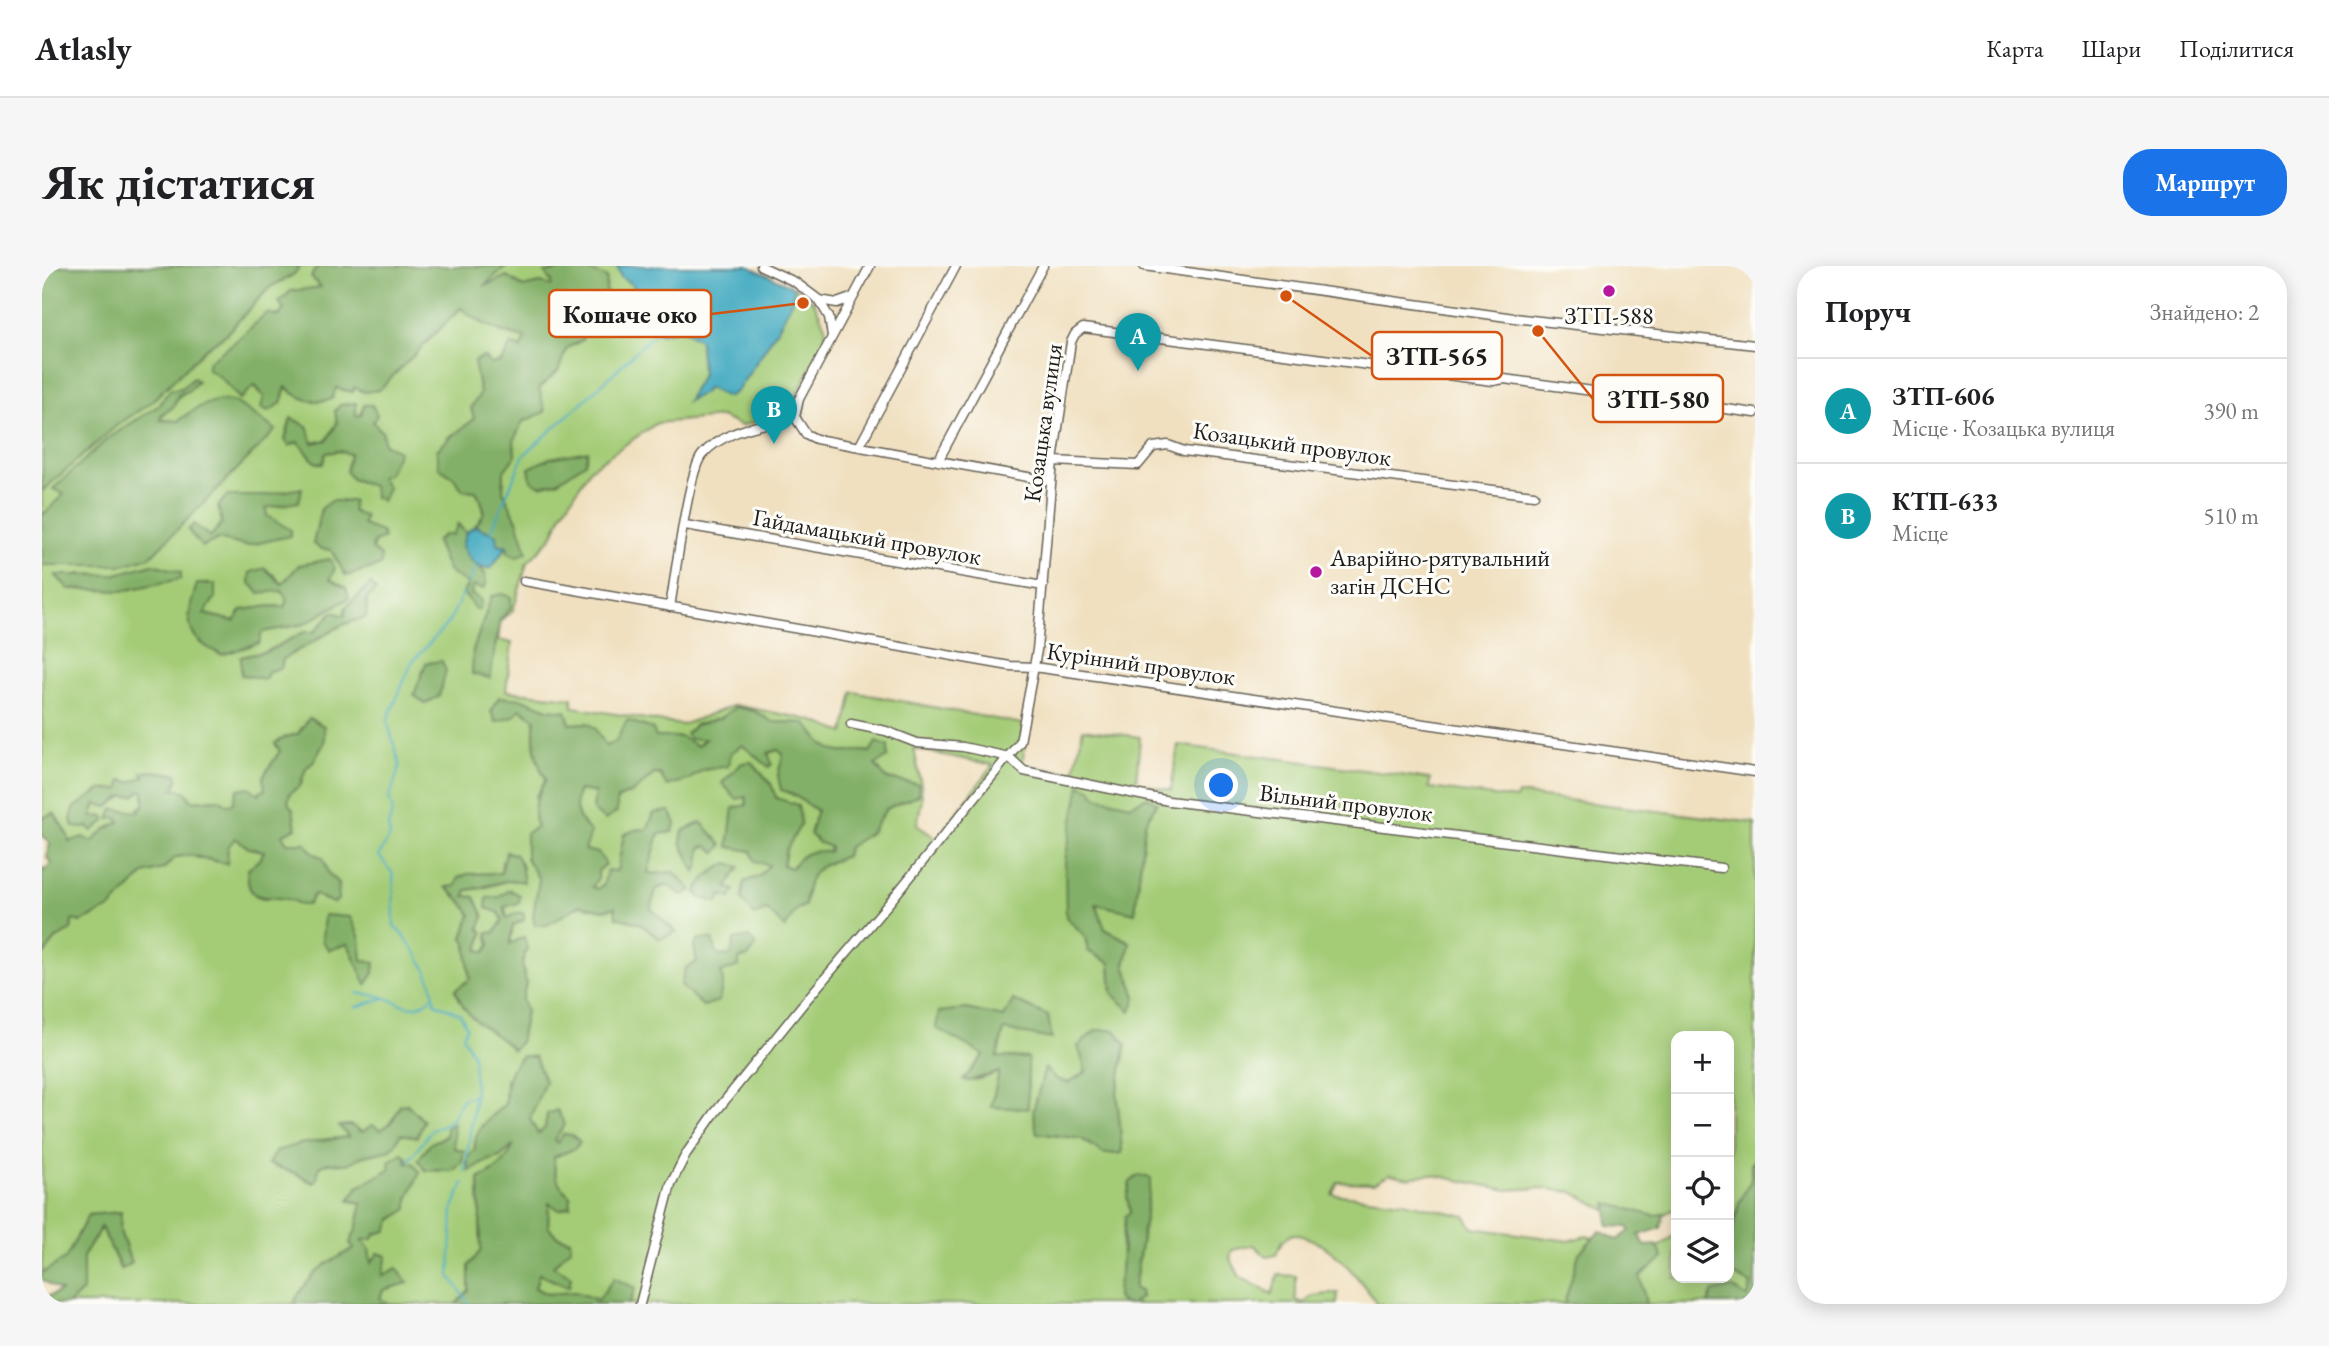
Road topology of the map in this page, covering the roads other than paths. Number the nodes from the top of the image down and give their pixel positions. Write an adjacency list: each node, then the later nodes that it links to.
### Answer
1 (761, 266): 7 (street)
2 (870, 266): 6 (street)
3 (956, 266): 12 (street)
4 (1043, 266): 13 (street)
5 (1144, 266): 9 (street)
6 (851, 298): 7 (street); 8 (street)
7 (819, 300): 8 (street)
8 (832, 336): 11 (street)
9 (1755, 345)
10 (1755, 414): 14 (street, Козацька вулиця)
11 (795, 417): 12 (street); 17 (street)
12 (859, 447): 13 (street)
13 (938, 461): 15 (street)
14 (1053, 461): 15 (street, Козацька вулиця); 16 (street, Козацький провулок)
15 (1051, 481): 19 (street, Козацька вулиця)
16 (1534, 495)
17 (685, 525): 19 (street, Гайдамацький провулок); 20 (street)
18 (524, 581): 20 (street, Курінний провулок)
19 (1043, 586): 21 (street, Козацька вулиця)
20 (670, 607): 21 (street, Курінний провулок)
21 (1034, 667): 23 (street, Козацька вулиця); 24 (street, Курінний провулок)
22 (851, 723): 23 (street, Вільний провулок)
23 (1009, 757): 25 (street, Вільний провулок); 26 (street)
24 (1755, 772)
25 (1721, 868)
26 (640, 1304)

